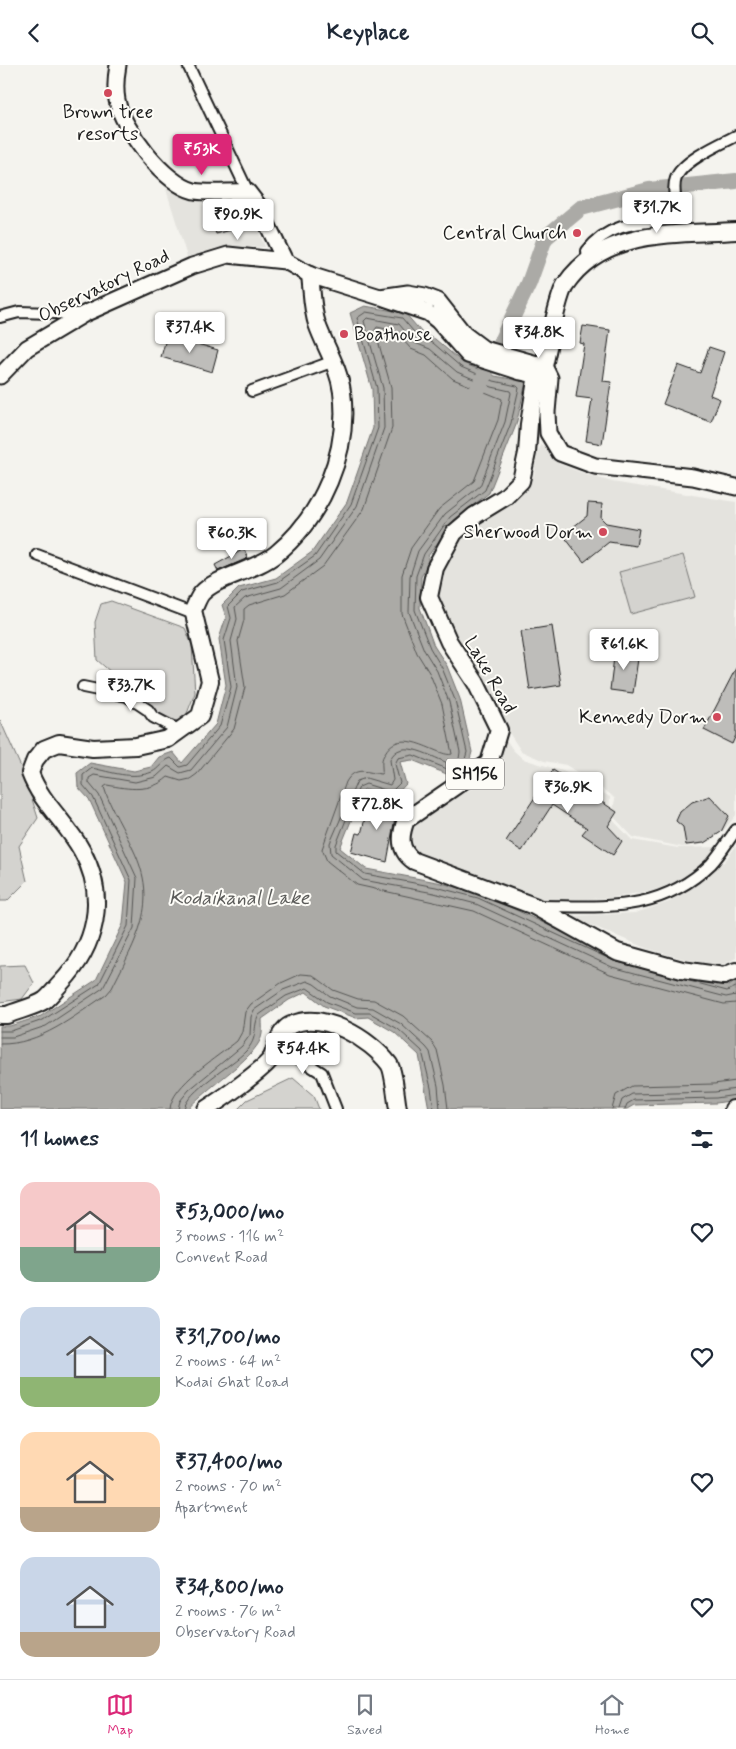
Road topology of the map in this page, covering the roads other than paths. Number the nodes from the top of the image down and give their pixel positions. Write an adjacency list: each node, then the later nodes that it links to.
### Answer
1 (118, 65): 4 (main road)
2 (188, 65): 4 (street)
3 (736, 136): 6 (street)
4 (248, 192): 7 (main road)
5 (736, 231): 6 (main road, SH156)
6 (588, 260): 12 (main road, SH156)
7 (285, 261): 8 (main road, Observatory Road); 9 (main road, Observatory Road)
8 (310, 275): 11 (main road); 12 (main road, Observatory Road)
9 (84, 314): 10 (street); 13 (main road, Observatory Road)
10 (0, 317)
11 (334, 361): 14 (street); 17 (main road)
12 (544, 373): 15 (main road); 21 (main road, Lake Road / SH156)
13 (0, 376)
14 (252, 391)
15 (736, 487)
16 (37, 555): 17 (street)
17 (194, 615): 19 (main road)
18 (84, 687): 19 (street)
19 (180, 731): 23 (main road)
20 (736, 830): 21 (street)
21 (534, 907): 22 (main road, Lake Road / SH156)
22 (736, 971)
23 (0, 1015)
24 (278, 1040): 25 (main road); 26 (street); 27 (main road)
25 (206, 1109)
26 (336, 1109)
27 (398, 1109)

